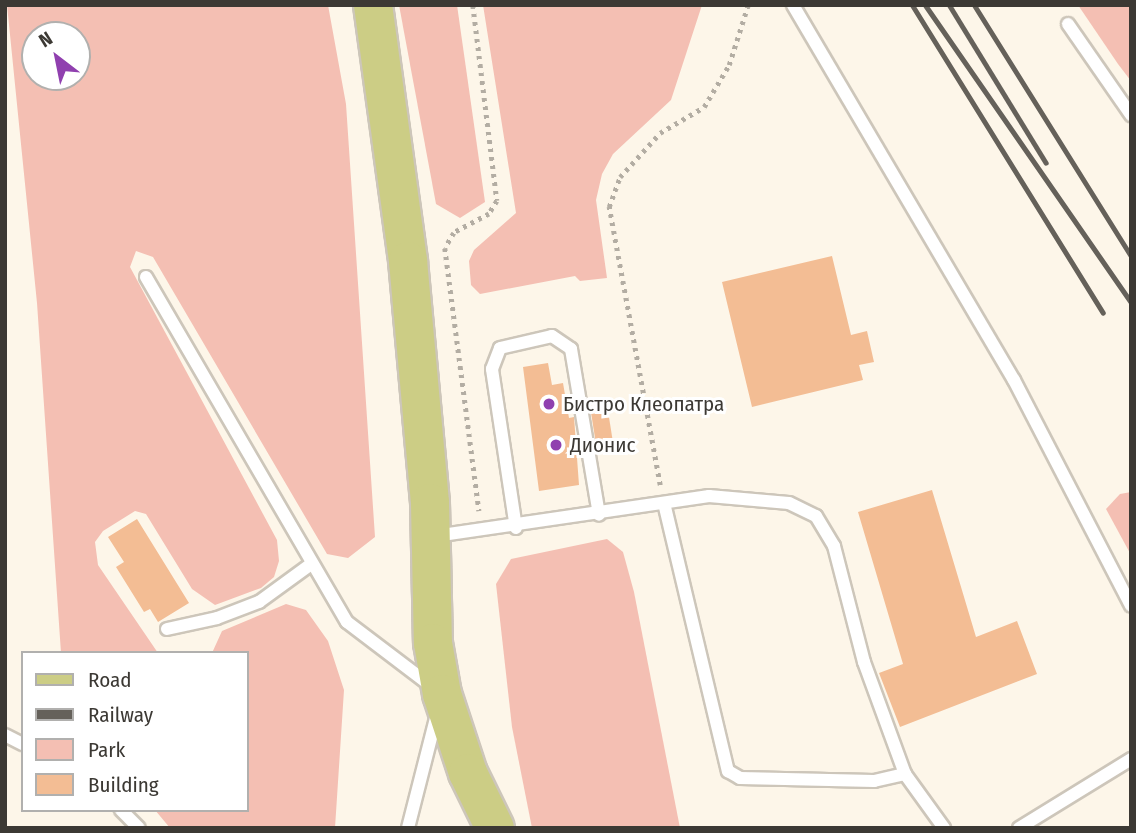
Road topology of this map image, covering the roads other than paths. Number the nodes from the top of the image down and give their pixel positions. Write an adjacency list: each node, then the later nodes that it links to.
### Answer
1 (373, 5): 9 (main road)
2 (793, 5): 11 (lane)
3 (1068, 24): 4 (lane)
4 (1131, 116)
5 (146, 277): 10 (lane)
6 (664, 503): 7 (lane); 17 (lane); 17 (lane)
7 (599, 514): 8 (lane); 8 (lane)
8 (516, 528): 9 (lane)
9 (429, 536): 13 (main road)
10 (310, 565): 12 (lane); 13 (lane)
11 (1131, 606)
12 (167, 629)
13 (442, 694): 20 (lane); 21 (main road)
14 (5, 735): 15 (lane)
15 (21, 743)
16 (1131, 759): 23 (lane)
17 (905, 774): 22 (lane)
18 (123, 812): 19 (lane)
19 (139, 828)
20 (408, 828)
21 (495, 828)
22 (944, 828)
23 (1019, 828)

